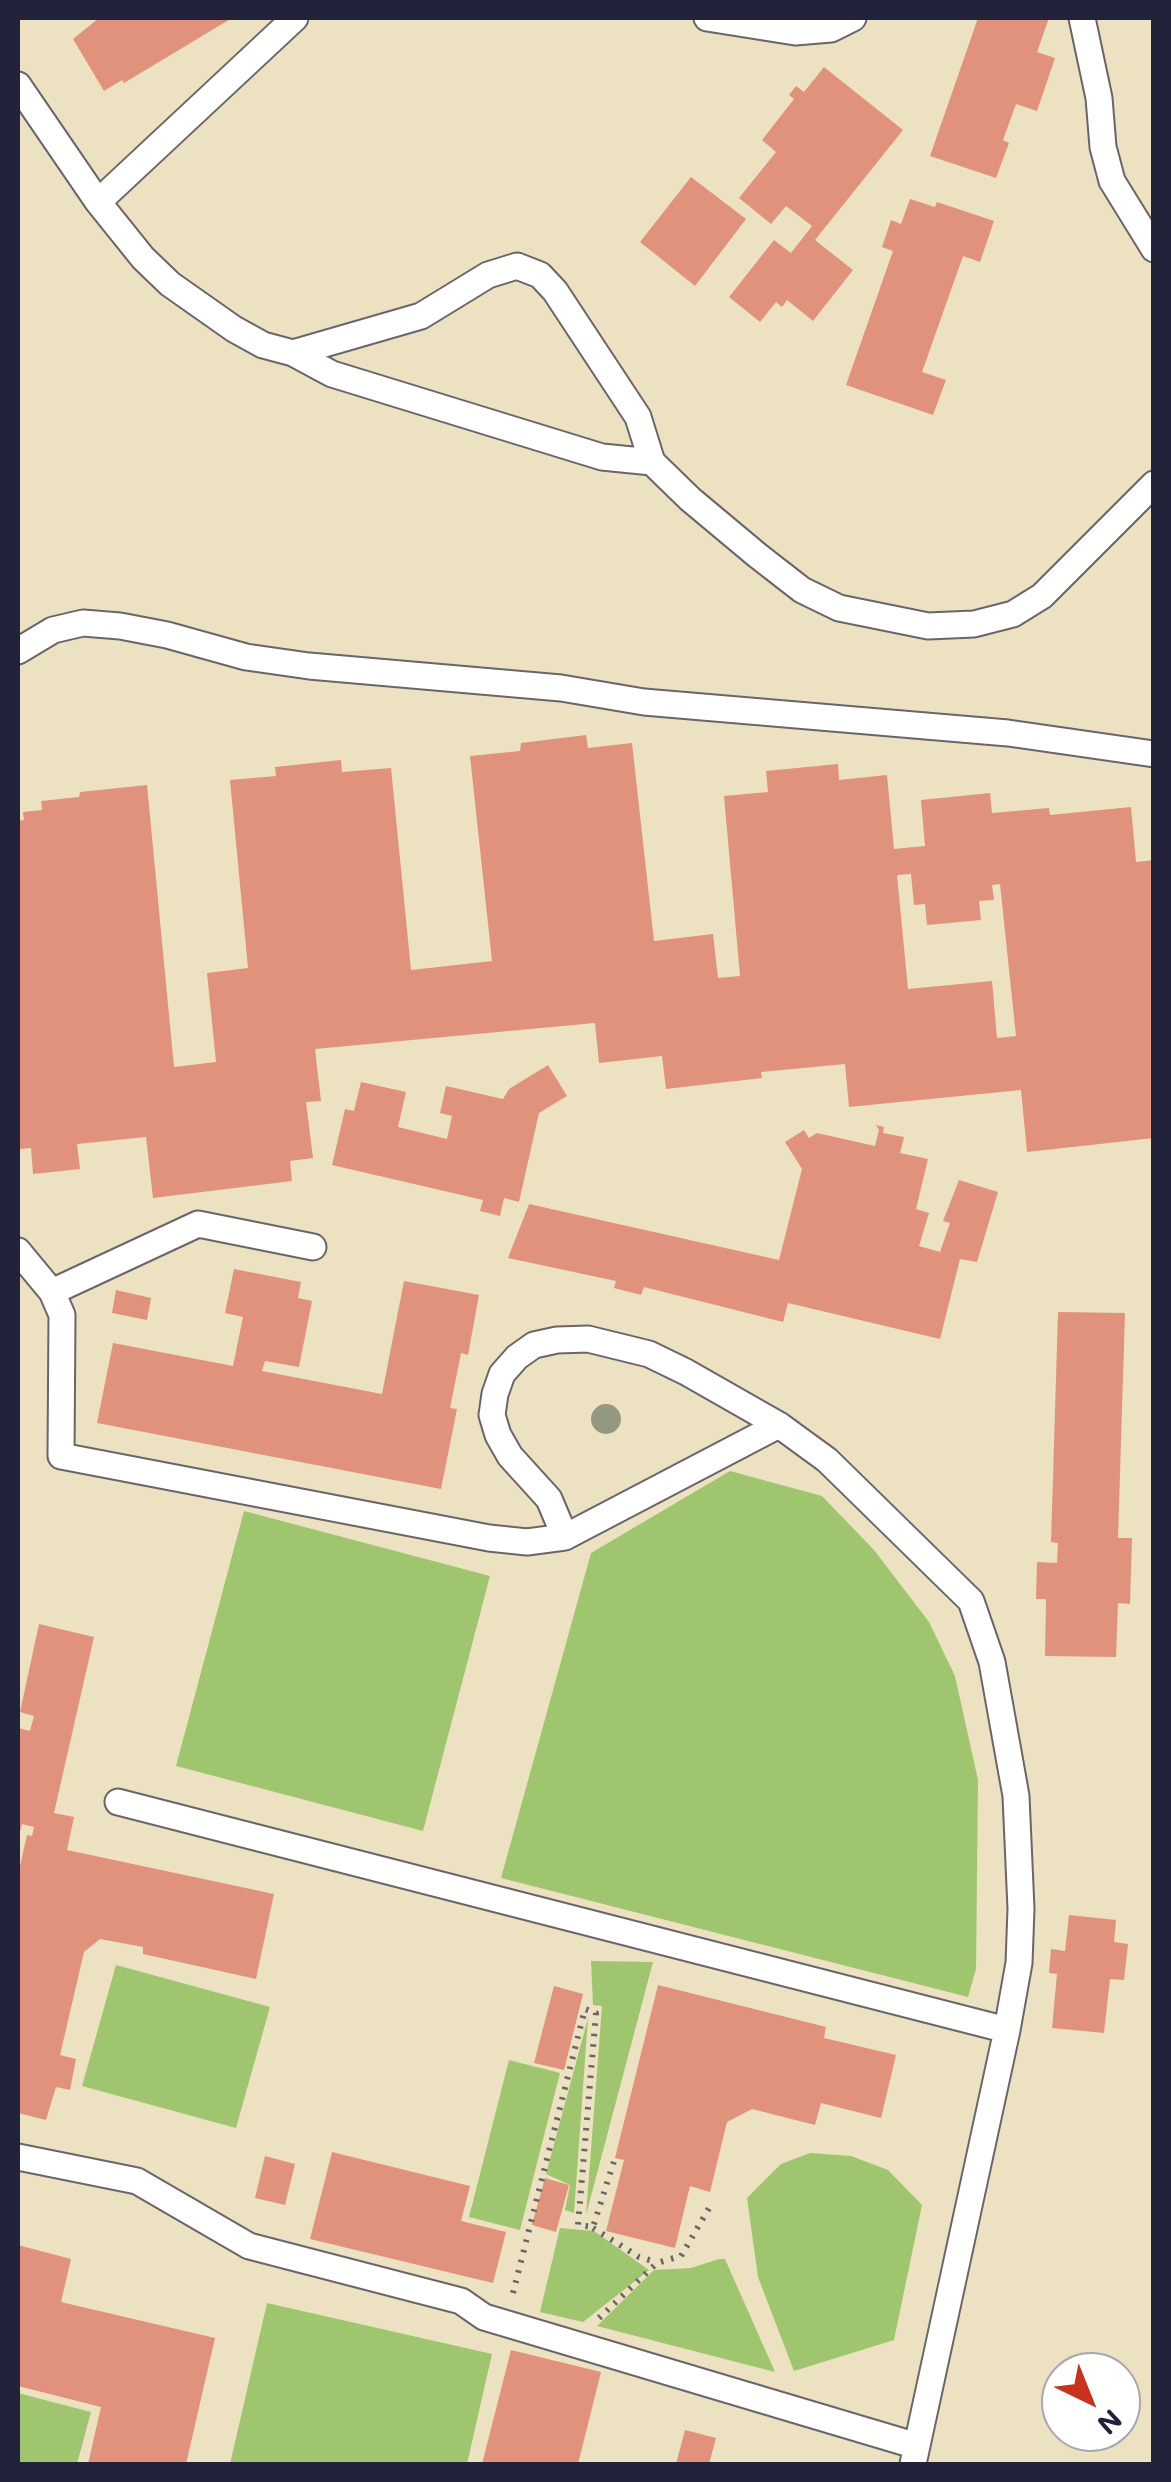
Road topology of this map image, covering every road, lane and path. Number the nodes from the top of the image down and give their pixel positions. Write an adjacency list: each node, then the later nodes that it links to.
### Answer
1 (295, 18): 6 (lane)
2 (708, 18): 3 (lane)
3 (853, 18)
4 (1082, 18): 7 (lane)
5 (18, 84): 6 (lane)
6 (98, 202): 8 (lane)
7 (1154, 249)
8 (292, 353): 9 (lane); 9 (lane)
9 (652, 462): 10 (lane)
10 (1154, 484)
11 (18, 651): 12 (lane)
12 (1154, 754)
13 (313, 1247): 15 (lane)
14 (18, 1251): 15 (lane)
15 (52, 1292): 17 (lane)
16 (779, 1426): 17 (lane); 17 (lane); 19 (lane)
17 (565, 1537)
18 (118, 1802): 19 (lane)
19 (1008, 2030): 27 (lane)
20 (18, 2158): 25 (lane)
21 (614, 2158): 23 (path)
22 (712, 2203): 24 (path)
23 (593, 2228): 24 (path); 25 (path)
24 (657, 2262): 26 (path)
25 (506, 2324): 26 (lane)
26 (573, 2343): 27 (lane)
27 (915, 2455)

